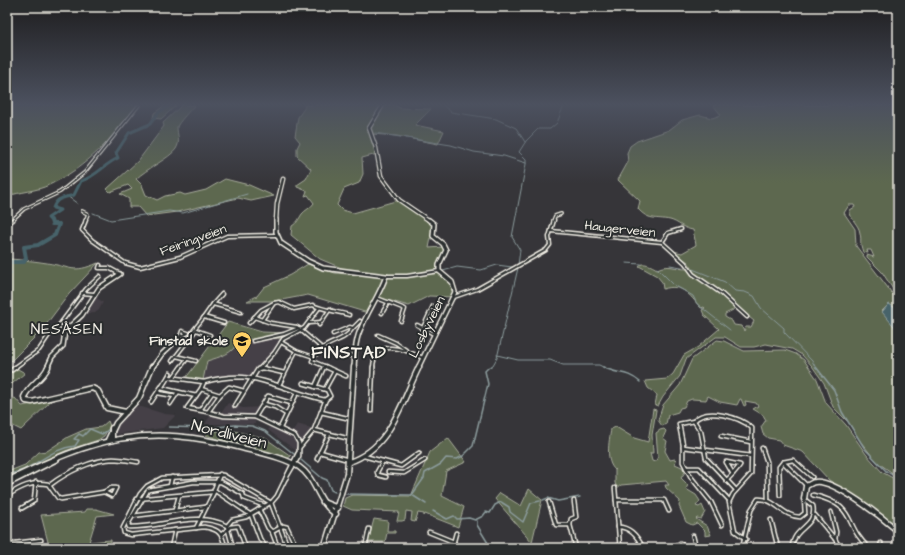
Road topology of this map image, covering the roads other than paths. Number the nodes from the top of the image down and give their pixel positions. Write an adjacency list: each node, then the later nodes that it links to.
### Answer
1 (117, 131): 6 (street)
2 (370, 131): 12 (main road)
3 (283, 179): 9 (main road)
4 (82, 211): 9 (street, Feiringveien)
5 (561, 214): 8 (street)
6 (7, 224)
7 (681, 229): 10 (street, Haugerveien)
8 (551, 231): 10 (street, Haugerveien); 19 (street)
9 (276, 235): 15 (main road)
10 (662, 242): 32 (street)
11 (100, 265): 13 (street)
12 (439, 272): 15 (street); 19 (main road, Losbyveien)
13 (120, 274): 17 (main road)
14 (100, 276): 16 (street)
15 (386, 276): 20 (main road)
16 (82, 293): 17 (street); 42 (street)
17 (94, 294): 44 (main road)
18 (222, 294): 23 (street)
19 (454, 296): 52 (main road, Losbyveien)
20 (377, 298): 22 (street); 60 (main road)
21 (274, 303): 25 (street); 31 (street); 33 (street)
22 (388, 303): 28 (street); 35 (street)
23 (213, 304): 27 (street); 30 (street)
24 (433, 306): 46 (street)
25 (319, 308): 26 (street); 39 (street)
26 (330, 309): 29 (street); 36 (street)
27 (241, 312)
28 (382, 313)
29 (349, 315)
30 (204, 317): 37 (street); 47 (street)
31 (254, 317): 33 (street); 38 (street)
32 (747, 317)
33 (262, 320): 45 (street)
34 (360, 321): 43 (street)
35 (401, 321)
36 (321, 322): 39 (street); 41 (street)
37 (224, 323)
38 (249, 323)
39 (309, 323): 45 (street)
40 (417, 325): 46 (street)
41 (319, 326)
42 (57, 328): 44 (street); 68 (street)
43 (353, 328): 49 (street); 56 (street)
44 (67, 329): 99 (main road)
45 (300, 329): 54 (street); 55 (street); 56 (street)
46 (422, 330): 52 (street)
47 (193, 332): 48 (street); 50 (street); 59 (street)
48 (188, 333): 53 (street); 53 (street)
49 (333, 334)
50 (210, 335)
51 (378, 335): 58 (street)
52 (435, 335): 63 (main road, Losbyveien)
53 (180, 337): 99 (main road)
54 (253, 341)
55 (282, 342): 57 (street); 67 (street)
56 (320, 347): 60 (street); 61 (street)
57 (296, 351): 61 (street); 71 (street)
58 (407, 351): 63 (street); 98 (street)
59 (176, 356): 62 (street); 64 (street)
60 (354, 356): 123 (main road)
61 (314, 357): 66 (street)
62 (187, 358): 65 (street); 75 (street)
63 (424, 358): 119 (main road, Losbyveien)
64 (172, 361)
65 (196, 361)
66 (325, 366): 69 (street); 80 (street)
67 (260, 368): 71 (street); 74 (street)
68 (12, 370)
69 (335, 371): 72 (street); 82 (street)
70 (170, 372): 73 (street)
71 (284, 373): 78 (street)
72 (346, 376)
73 (168, 377): 75 (street); 79 (street)
74 (253, 377): 76 (street); 78 (street); 83 (street)
75 (173, 378): 76 (street)
76 (204, 382): 81 (street)
77 (303, 383): 80 (street)
78 (279, 385): 87 (street)
79 (160, 387): 84 (street); 85 (street)
80 (315, 387): 82 (street)
81 (201, 389): 86 (street); 90 (street)
82 (325, 390): 91 (street)
83 (244, 391): 88 (street); 96 (street)
84 (178, 392): 89 (street); 90 (street)
85 (158, 393): 89 (street); 92 (street)
86 (212, 393): 88 (street); 97 (street)
87 (297, 393): 91 (street); 93 (street)
88 (220, 395): 100 (street)
89 (175, 396): 94 (street)
90 (196, 396): 97 (street)
91 (326, 399): 101 (street)
92 (151, 402)
93 (291, 403): 95 (street); 102 (street)
94 (170, 404)
95 (264, 404): 102 (street); 103 (street)
96 (235, 406)
97 (200, 410): 100 (street)
98 (371, 411)
99 (126, 412): 111 (main road)
100 (208, 412): 103 (street)
101 (321, 412): 104 (street); 107 (street)
102 (286, 414): 106 (street)
103 (255, 417): 106 (street)
104 (347, 418)
105 (694, 421): 112 (street); 113 (street); 114 (street)
106 (279, 428): 116 (street)
107 (314, 430): 108 (street); 116 (street)
108 (329, 434): 110 (street); 117 (street)
109 (721, 436): 112 (street)
110 (346, 438)
111 (110, 440): 127 (main road, Nordliveien); 140 (main road, Nordliveien)
112 (751, 442): 120 (street)
113 (683, 447): 114 (street); 128 (street)
114 (703, 448): 120 (street); 137 (street)
115 (762, 448): 155 (street)
116 (299, 450): 127 (street)
117 (320, 452): 121 (street); 123 (street)
118 (419, 453): 124 (street)
119 (364, 456): 123 (main road, Losbyveien); 124 (street)
120 (751, 456): 146 (street)
121 (317, 459)
122 (425, 460): 129 (street)
123 (347, 461): 168 (main road)
124 (383, 461): 134 (street)
125 (138, 462): 141 (street)
126 (783, 462): 135 (street); 143 (street); 151 (street)
127 (293, 465): 162 (main road, Nordliveien); 164 (street)
128 (686, 468): 160 (street); 181 (street)
129 (388, 472)
130 (220, 474): 132 (street); 136 (street); 145 (street)
131 (733, 474): 131 (street); 137 (street)
132 (195, 476): 133 (street); 139 (street)
133 (172, 477): 142 (street); 157 (street)
134 (386, 477)
135 (812, 477)
136 (218, 481): 139 (street); 147 (street); 150 (street)
137 (726, 481): 146 (street)
138 (36, 482): 141 (street); 153 (street); 166 (street)
139 (193, 482): 142 (street)
140 (7, 483): 149 (street)
141 (50, 485): 148 (street)
142 (170, 486): 158 (street)
143 (807, 486): 156 (main road); 189 (main road)
144 (615, 488): 159 (street)
145 (248, 489): 150 (street); 164 (street)
146 (736, 490): 160 (street)
147 (214, 491): 154 (street); 167 (street); 174 (street)
148 (104, 492)
149 (7, 493)
150 (243, 494): 165 (street)
151 (780, 495)
152 (813, 495): 203 (street)
153 (7, 496)
154 (179, 496): 158 (street); 170 (street)
155 (768, 499): 156 (street); 196 (street)
156 (804, 499): 175 (street)
157 (136, 500): 158 (street); 176 (street)
158 (142, 500): 177 (street)
159 (616, 500): 171 (street); 184 (street)
160 (729, 500): 196 (street)
161 (574, 501): 180 (street)
162 (322, 502): 168 (main road); 173 (main road, Nordliveien)
163 (549, 502): 180 (street)
164 (270, 503): 165 (street); 183 (street)
165 (265, 506): 169 (street)
166 (22, 508)
167 (206, 508): 170 (street); 178 (street)
168 (338, 508): 173 (main road)
169 (260, 509): 174 (street); 190 (street)
170 (175, 510): 177 (street)
171 (669, 511)
172 (831, 512): 197 (street)
173 (336, 514): 212 (main road)
174 (251, 515): 186 (street); 208 (street)
175 (815, 515): 197 (street); 223 (street)
176 (128, 516): 177 (street); 192 (street)
177 (132, 516): 182 (street)
178 (198, 520): 182 (street); 185 (street); 186 (street)
179 (771, 520): 222 (street)
180 (570, 525): 215 (street)
181 (722, 525)
182 (148, 527): 192 (street)
183 (280, 527): 190 (street); 202 (street); 210 (street)
184 (618, 527): 216 (street); 217 (street)
185 (196, 528): 188 (street); 194 (street)
186 (227, 528): 194 (street); 206 (street); 207 (street)
187 (370, 529): 213 (street)
188 (175, 530): 192 (street); 205 (street)
189 (898, 531)
190 (272, 532): 209 (street)
191 (430, 532): 199 (street)
192 (146, 533)
193 (456, 533): 199 (street)
194 (222, 534): 204 (street)
195 (693, 536): 220 (street)
196 (746, 539): 221 (street)
197 (835, 539): 224 (street)
198 (41, 540): 201 (street)
199 (454, 542): 214 (street)
200 (881, 543): 226 (street)
201 (7, 544)
202 (295, 544): 210 (street); 211 (street)
203 (865, 546): 225 (street)
204 (223, 547)
205 (171, 548)
206 (233, 548)
207 (246, 548)
208 (266, 548)
209 (278, 548)
210 (289, 548)
211 (300, 548)
212 (324, 548)
213 (365, 548)
214 (452, 548)
215 (576, 548)
216 (620, 548)
217 (643, 548)
218 (674, 548): 219 (street)
219 (686, 548)
220 (696, 548)
221 (742, 548)
222 (778, 548)
223 (792, 548)
224 (838, 548)
225 (869, 548)
226 (880, 548)

